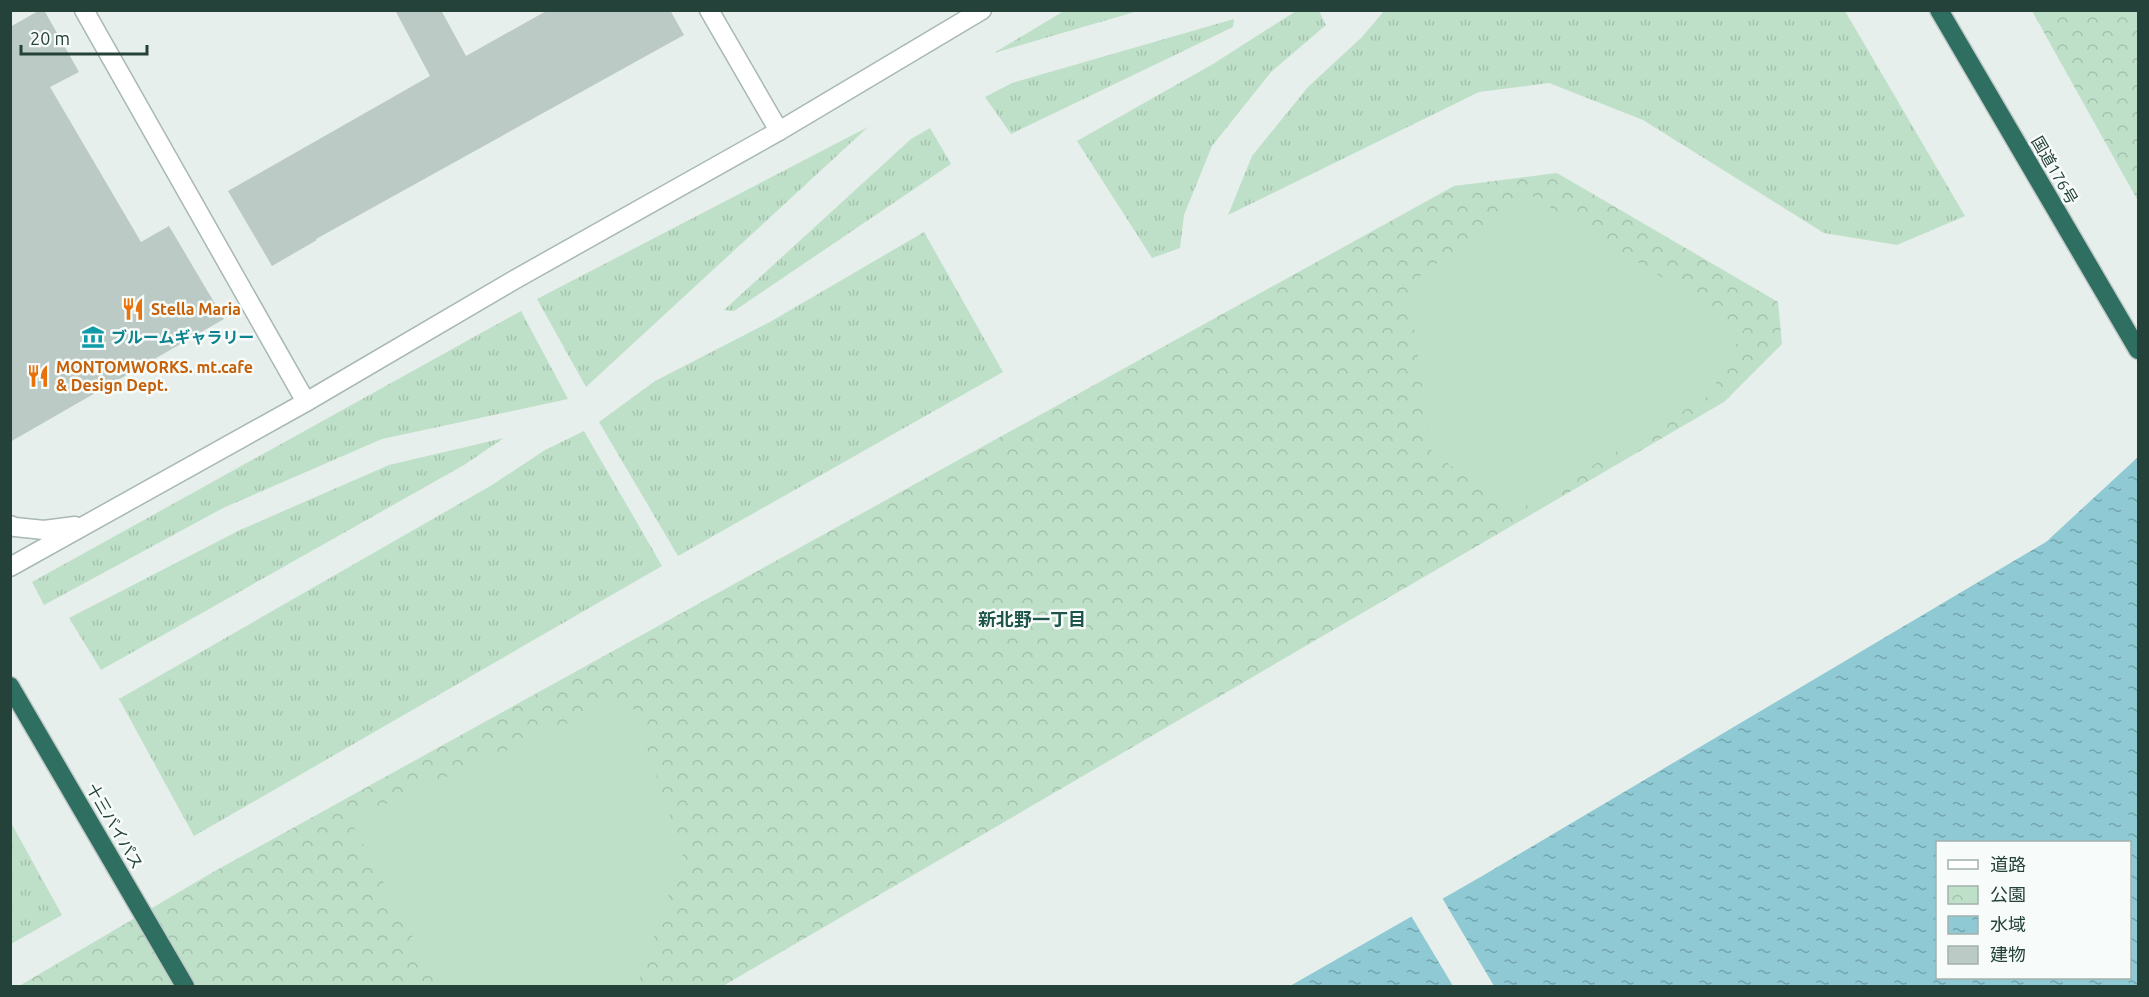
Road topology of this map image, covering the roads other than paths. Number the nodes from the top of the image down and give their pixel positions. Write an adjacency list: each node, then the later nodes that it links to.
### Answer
1 (84, 10): 7 (street)
2 (709, 10): 5 (street)
3 (982, 10): 5 (street)
4 (1939, 10): 6 (highway, 国道176号)
5 (779, 131): 7 (street)
6 (2139, 350)
7 (306, 402): 9 (street)
8 (10, 525): 9 (street)
9 (86, 525): 10 (street)
10 (10, 567)
11 (10, 686): 12 (highway, 十三バイパス)
12 (185, 987)

